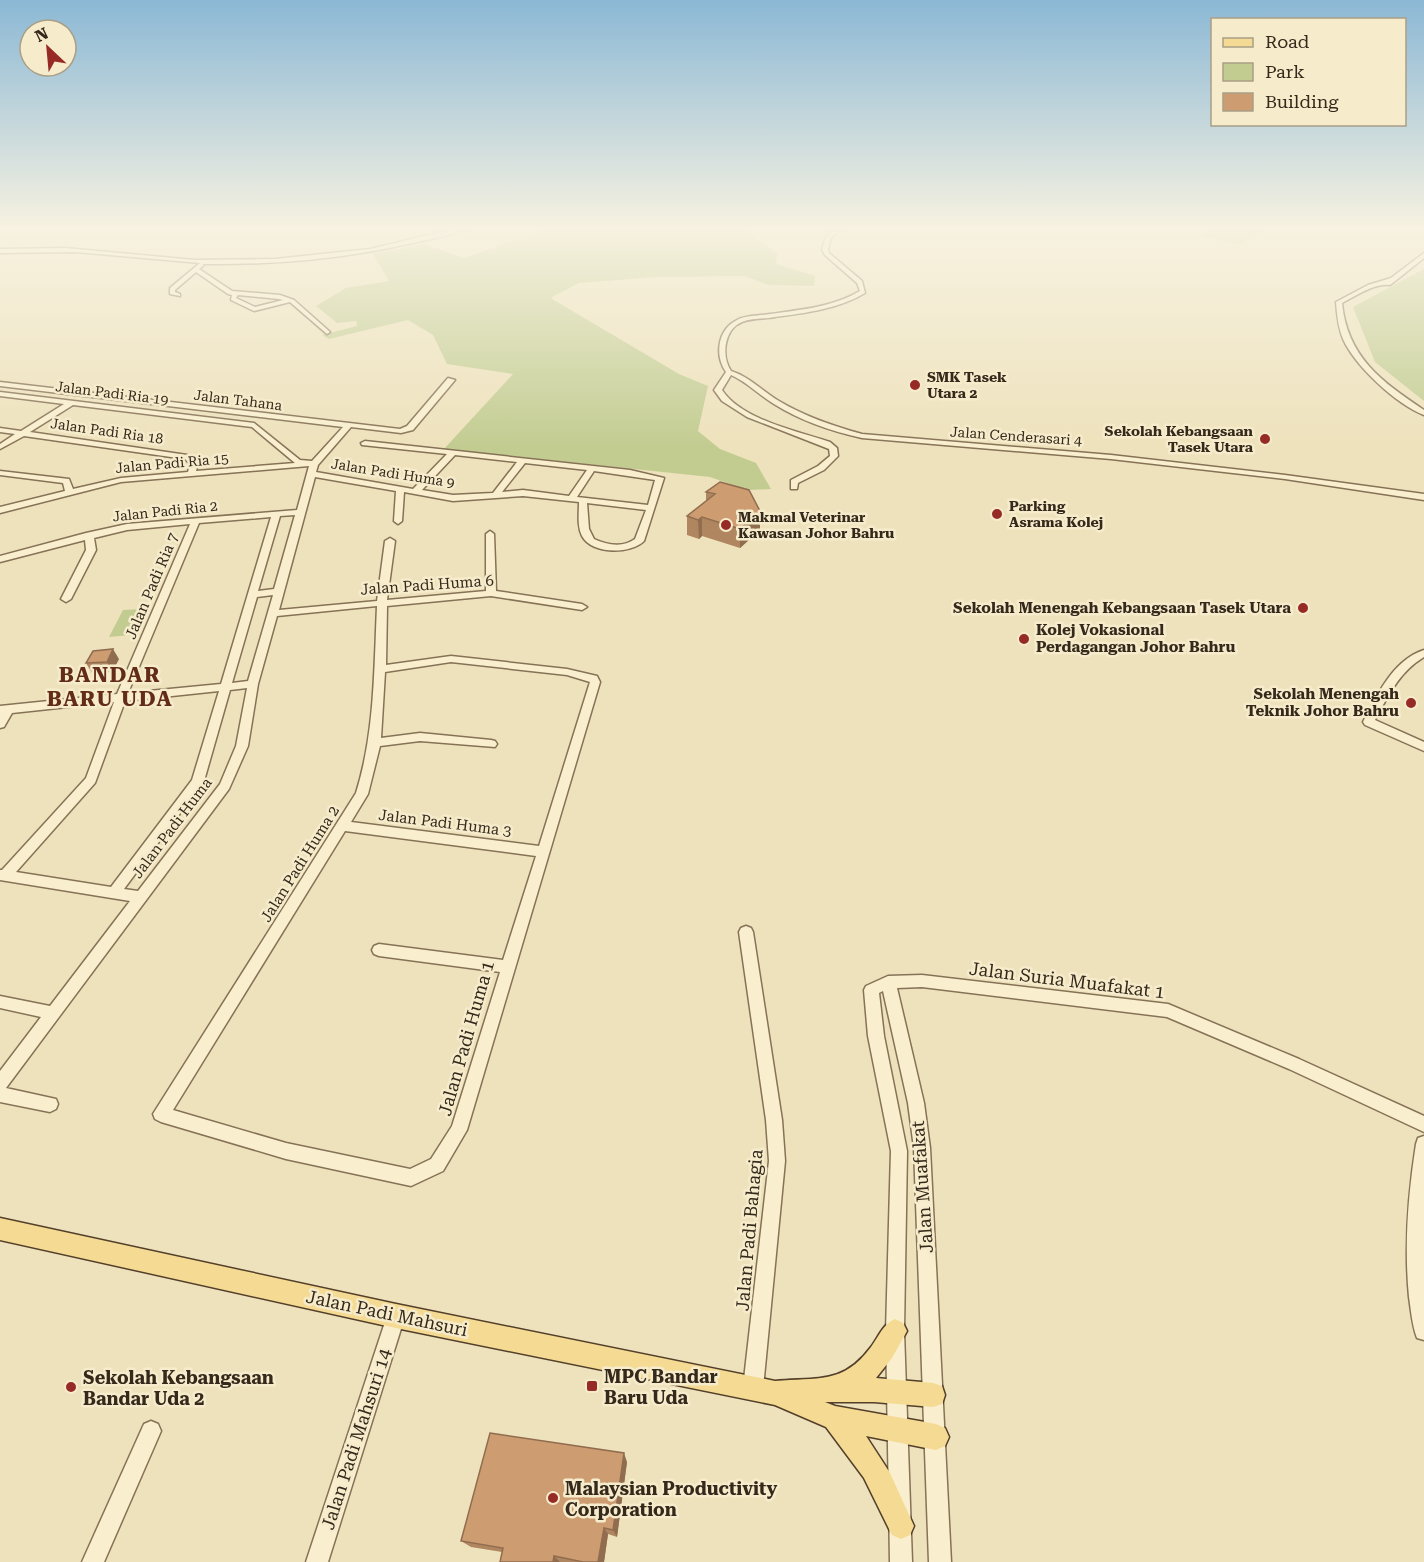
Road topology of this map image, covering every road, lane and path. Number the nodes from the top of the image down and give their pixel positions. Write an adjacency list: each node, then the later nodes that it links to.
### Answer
1 (237, 301): 2 (street)
2 (290, 301): 5 (street)
3 (846, 301): 6 (street)
4 (1341, 301): 11 (street)
5 (327, 332)
6 (729, 372): 23 (street); 28 (street, Jalan Cenderasari 4)
7 (451, 380): 12 (street, Jalan Tahana)
8 (0, 384): 12 (street, Jalan Tahana)
9 (0, 394): 10 (street, Jalan Padi Ria 19)
10 (73, 402): 14 (street); 20 (street, Jalan Padi Ria 19)
11 (1424, 413)
12 (348, 426): 20 (street, Jalan Padi Huma)
13 (0, 430): 14 (street, Jalan Padi Ria 18)
14 (22, 433): 16 (street); 22 (street, Jalan Padi Ria 18)
15 (365, 443): 17 (street)
16 (0, 447)
17 (453, 453): 18 (street); 25 (street)
18 (522, 461): 19 (street); 27 (street)
19 (592, 468): 29 (street); 31 (street)
20 (313, 469): 22 (street, Jalan Padi Ria 15); 24 (street, Jalan Padi Huma 9); 33 (street, Jalan Padi Huma)
21 (0, 473): 26 (street)
22 (191, 475): 26 (street, Jalan Padi Ria 15)
23 (794, 487)
24 (400, 488): 25 (street, Jalan Padi Huma 9); 36 (street)
25 (415, 492): 27 (street, Jalan Padi Huma 9)
26 (70, 493): 32 (street, Jalan Padi Ria 15)
27 (496, 494): 29 (street, Jalan Padi Huma 9)
28 (1424, 497)
29 (571, 499): 30 (street, Jalan Padi Huma 9)
30 (583, 500): 31 (street, Jalan Padi Huma 9); 31 (street)
31 (650, 508)
32 (0, 510)
33 (301, 512): 34 (street, Jalan Padi Ria 2); 41 (street, Jalan Padi Huma)
34 (276, 514): 35 (street, Jalan Padi Ria 2); 43 (street, Jalan Padi Huma)
35 (196, 521): 38 (street, Jalan Padi Ria 2); 52 (street, Jalan Padi Ria 7)
36 (398, 521)
37 (490, 534): 42 (street)
38 (89, 535): 40 (street, Jalan Padi Ria 2); 44 (street)
39 (390, 541): 45 (street, Jalan Padi Huma 2)
40 (0, 559)
41 (279, 592): 43 (street); 47 (street, Jalan Padi Huma)
42 (491, 593): 45 (street, Jalan Padi Huma 6); 46 (street, Jalan Padi Huma 6)
43 (252, 594): 51 (street, Jalan Padi Huma)
44 (66, 599)
45 (382, 603): 47 (street, Jalan Padi Huma 6); 49 (street, Jalan Padi Huma 2)
46 (582, 607)
47 (274, 613): 50 (street, Jalan Padi Huma)
48 (1424, 653): 57 (street)
49 (380, 669): 55 (street, Jalan Padi Huma 2); 59 (street, Jalan Padi Huma 1)
50 (253, 684): 51 (street); 62 (street, Jalan Padi Huma)
51 (225, 686): 52 (street); 61 (street, Jalan Padi Huma)
52 (121, 697): 53 (street); 60 (street, Jalan Padi Ria 7)
53 (4, 709): 54 (street)
54 (0, 724)
55 (374, 743): 56 (street); 58 (street, Jalan Padi Huma 2)
56 (491, 744)
57 (1424, 747)
58 (343, 826): 59 (street, Jalan Padi Huma 3); 72 (street, Jalan Padi Huma 2)
59 (543, 852): 65 (street, Jalan Padi Huma 1)
60 (2, 875): 61 (street)
61 (114, 893): 62 (street)
62 (141, 897): 68 (street, Jalan Padi Huma)
63 (746, 932): 81 (street, Jalan Padi Bahagia)
64 (379, 950): 65 (street)
65 (507, 967): 72 (street, Jalan Padi Huma 1)
66 (888, 982): 73 (street, Jalan Suria Muafakat 1); 78 (street, Jalan Muafakat); 83 (street, Jalan Muafakat)
67 (0, 1002): 68 (street)
68 (54, 1012): 69 (street, Jalan Padi Huma)
69 (0, 1083)
70 (0, 1094): 71 (street)
71 (50, 1104)
72 (162, 1114)
73 (1424, 1124)
74 (1424, 1144): 75 (street)
75 (1422, 1167): 79 (street)
76 (0, 1229): 77 (main road, Jalan Padi Mahsuri)
77 (396, 1316): 81 (main road, Jalan Padi Mahsuri); 90 (street, Jalan Padi Mahsuri 14)
78 (895, 1331): 80 (main road); 82 (street, Jalan Muafakat)
79 (1424, 1331)
80 (837, 1389): 81 (main road, Jalan Padi Mahsuri); 82 (main road, Jalan Padi Mahsuri)
81 (764, 1391): 84 (main road, Jalan Padi Mahsuri)
82 (898, 1391): 83 (main road, Jalan Padi Mahsuri); 86 (street, Jalan Muafakat)
83 (933, 1395): 87 (street, Jalan Muafakat)
84 (835, 1418): 86 (main road, Jalan Padi Mahsuri); 88 (main road)
85 (152, 1431): 89 (street)
86 (899, 1431): 87 (main road, Jalan Padi Mahsuri); 88 (street, Jalan Muafakat)
87 (936, 1437): 92 (street, Jalan Muafakat)
88 (901, 1526): 91 (street, Jalan Muafakat)
89 (93, 1562)
90 (317, 1562)
91 (901, 1562)
92 (940, 1562)

